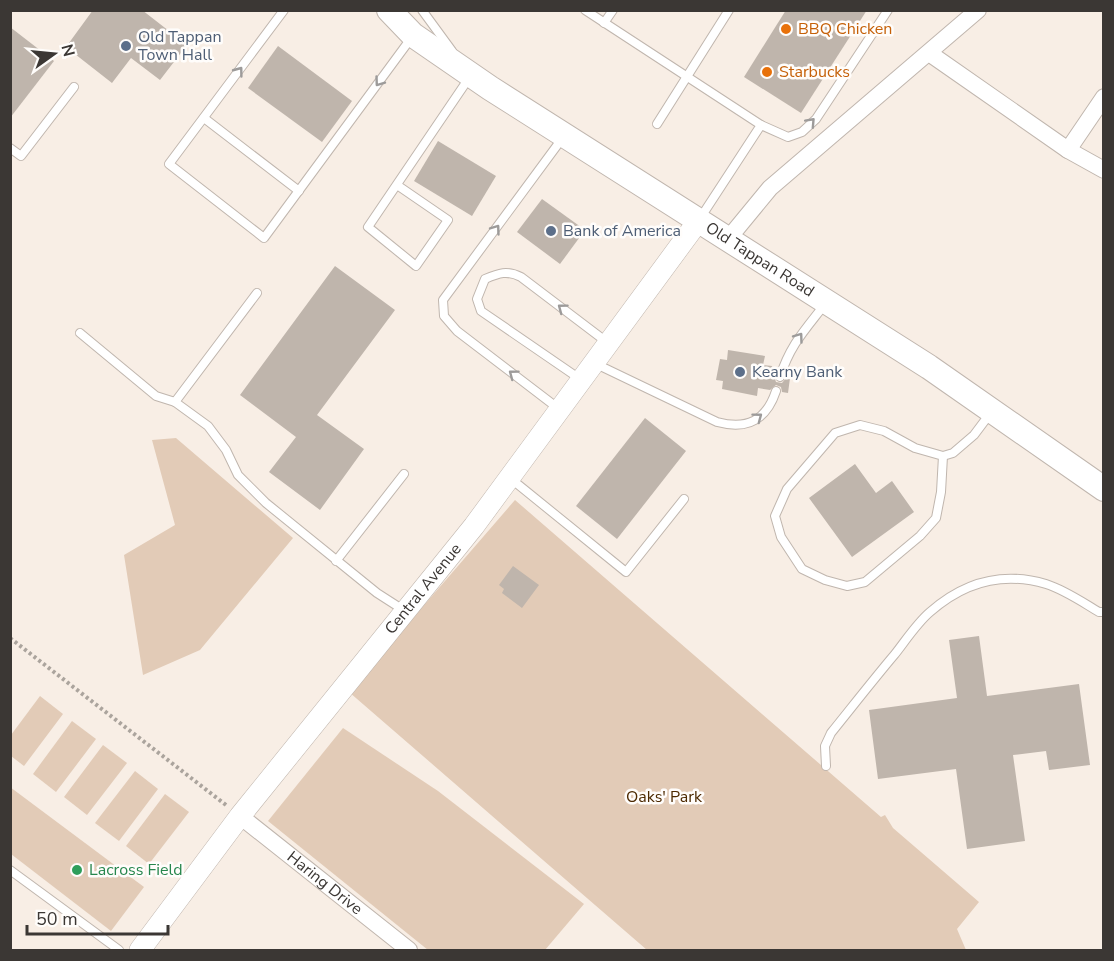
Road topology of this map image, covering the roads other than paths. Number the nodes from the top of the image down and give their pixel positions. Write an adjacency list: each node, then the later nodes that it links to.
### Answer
1 (284, 10): 16 (lane, one-way to 1)
2 (389, 10): 10 (main road, Old Tappan Road)
3 (422, 10): 12 (lane)
4 (585, 10): 9 (lane)
5 (613, 10): 9 (lane)
6 (729, 10): 13 (lane)
7 (888, 10): 18 (lane, one-way to 7)
8 (978, 10): 11 (street)
9 (604, 23): 13 (lane)
10 (413, 35): 12 (main road, Old Tappan Road); 24 (lane, one-way to 24)
11 (929, 53): 21 (street); 26 (street)
12 (471, 75): 19 (main road, Old Tappan Road); 23 (lane)
13 (687, 77): 17 (lane); 18 (lane)
14 (74, 87): 20 (lane)
15 (1104, 97): 21 (street)
16 (204, 118): 24 (lane); 24 (lane)
17 (657, 124)
18 (761, 125): 25 (lane)
19 (564, 135): 25 (main road, Old Tappan Road); 36 (lane, one-way to 19)
20 (10, 148)
21 (1068, 150): 22 (street)
22 (1104, 171)
23 (397, 185): 23 (lane)
24 (299, 191)
25 (699, 220): 26 (main road, Old Tappan Road); 30 (street, Central Avenue)
26 (728, 239): 28 (main road, Old Tappan Road)
27 (257, 294): 35 (lane)
28 (826, 303): 32 (lane, one-way to 28); 37 (main road, Old Tappan Road)
29 (80, 333): 35 (lane)
30 (608, 343): 31 (street, Central Avenue); 33 (lane, one-way to 33)
31 (594, 363): 33 (street, Central Avenue); 34 (lane, one-way to 34)
32 (780, 377)
33 (581, 380): 36 (street, Central Avenue)
34 (776, 391)
35 (175, 402): 43 (lane)
36 (560, 409): 40 (street, Central Avenue)
37 (992, 411): 38 (lane); 41 (main road, Old Tappan Road)
38 (942, 456): 38 (lane)
39 (404, 474): 43 (lane)
40 (510, 478): 42 (lane); 44 (street, Central Avenue)
41 (1104, 489)
42 (684, 499)
43 (336, 561): 44 (lane)
44 (405, 611): 47 (street, Central Avenue)
45 (1104, 612): 46 (lane)
46 (826, 766)
47 (240, 816): 50 (street, Central Avenue); 51 (street, Haring Drive)
48 (10, 870): 49 (lane)
49 (119, 951)
50 (140, 951)
51 (410, 951)

